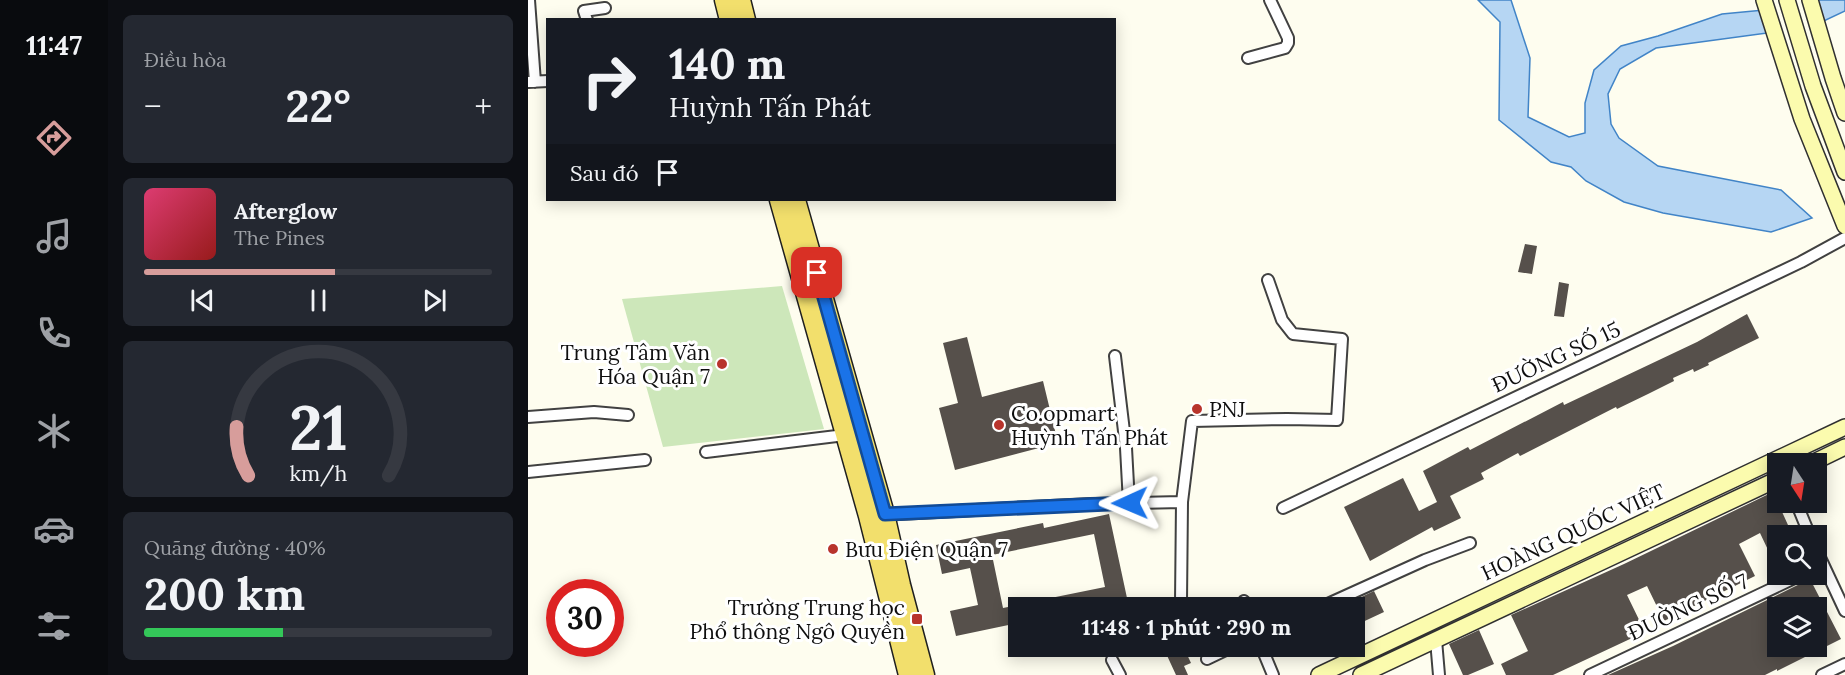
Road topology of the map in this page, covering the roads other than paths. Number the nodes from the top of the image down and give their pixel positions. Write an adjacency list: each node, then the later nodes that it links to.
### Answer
1 (529, 0): 13 (street)
2 (724, 0): 10 (main road)
3 (741, 0): 11 (main road)
4 (1270, 0): 12 (street)
5 (1787, 0): 15 (main road)
6 (1810, 0): 14 (main road)
7 (1765, 3): 18 (main road)
8 (605, 8): 9 (street)
9 (586, 18)
10 (728, 18)
11 (746, 18)
12 (1248, 58)
13 (532, 82)
14 (1845, 113)
15 (1845, 172)
16 (779, 201): 25 (main road)
17 (796, 201): 37 (main road)
18 (1845, 226)
19 (1845, 238): 36 (street, ĐƯỜNG SỐ 15)
20 (1268, 280): 34 (street)
21 (1115, 356): 35 (street)
22 (628, 415): 23 (street)
23 (528, 417)
24 (1845, 427): 28 (main road, HOÀNG QUỐC VIỆT)
25 (845, 435): 27 (street); 37 (main road)
26 (1845, 447): 29 (main road)
27 (706, 452)
28 (1794, 453)
29 (1827, 456)
30 (645, 460): 32 (street)
31 (1767, 466): 52 (main road, HOÀNG QUỐC VIỆT)
32 (528, 472)
33 (1767, 484): 44 (main road, HOÀNG QUỐC VIỆT)
34 (1182, 502): 35 (street); 41 (street)
35 (1130, 503): 37 (street)
36 (1283, 508)
37 (877, 515): 48 (main road); 49 (main road)
38 (1470, 543): 42 (street)
39 (1827, 579): 43 (street)
40 (1780, 585): 55 (street, ĐƯỜNG SỐ 7)
41 (1180, 597)
42 (1343, 597)
43 (1845, 611)
44 (1436, 640): 53 (main road, HOÀNG QUỐC VIỆT); 54 (street)
45 (1266, 657): 51 (street)
46 (1112, 660): 50 (street)
47 (1845, 664): 56 (street)
48 (908, 675)
49 (925, 675)
50 (1120, 675)
51 (1273, 675)
52 (1319, 675)
53 (1361, 675)
54 (1439, 675)
55 (1590, 675)
56 (1822, 675)

